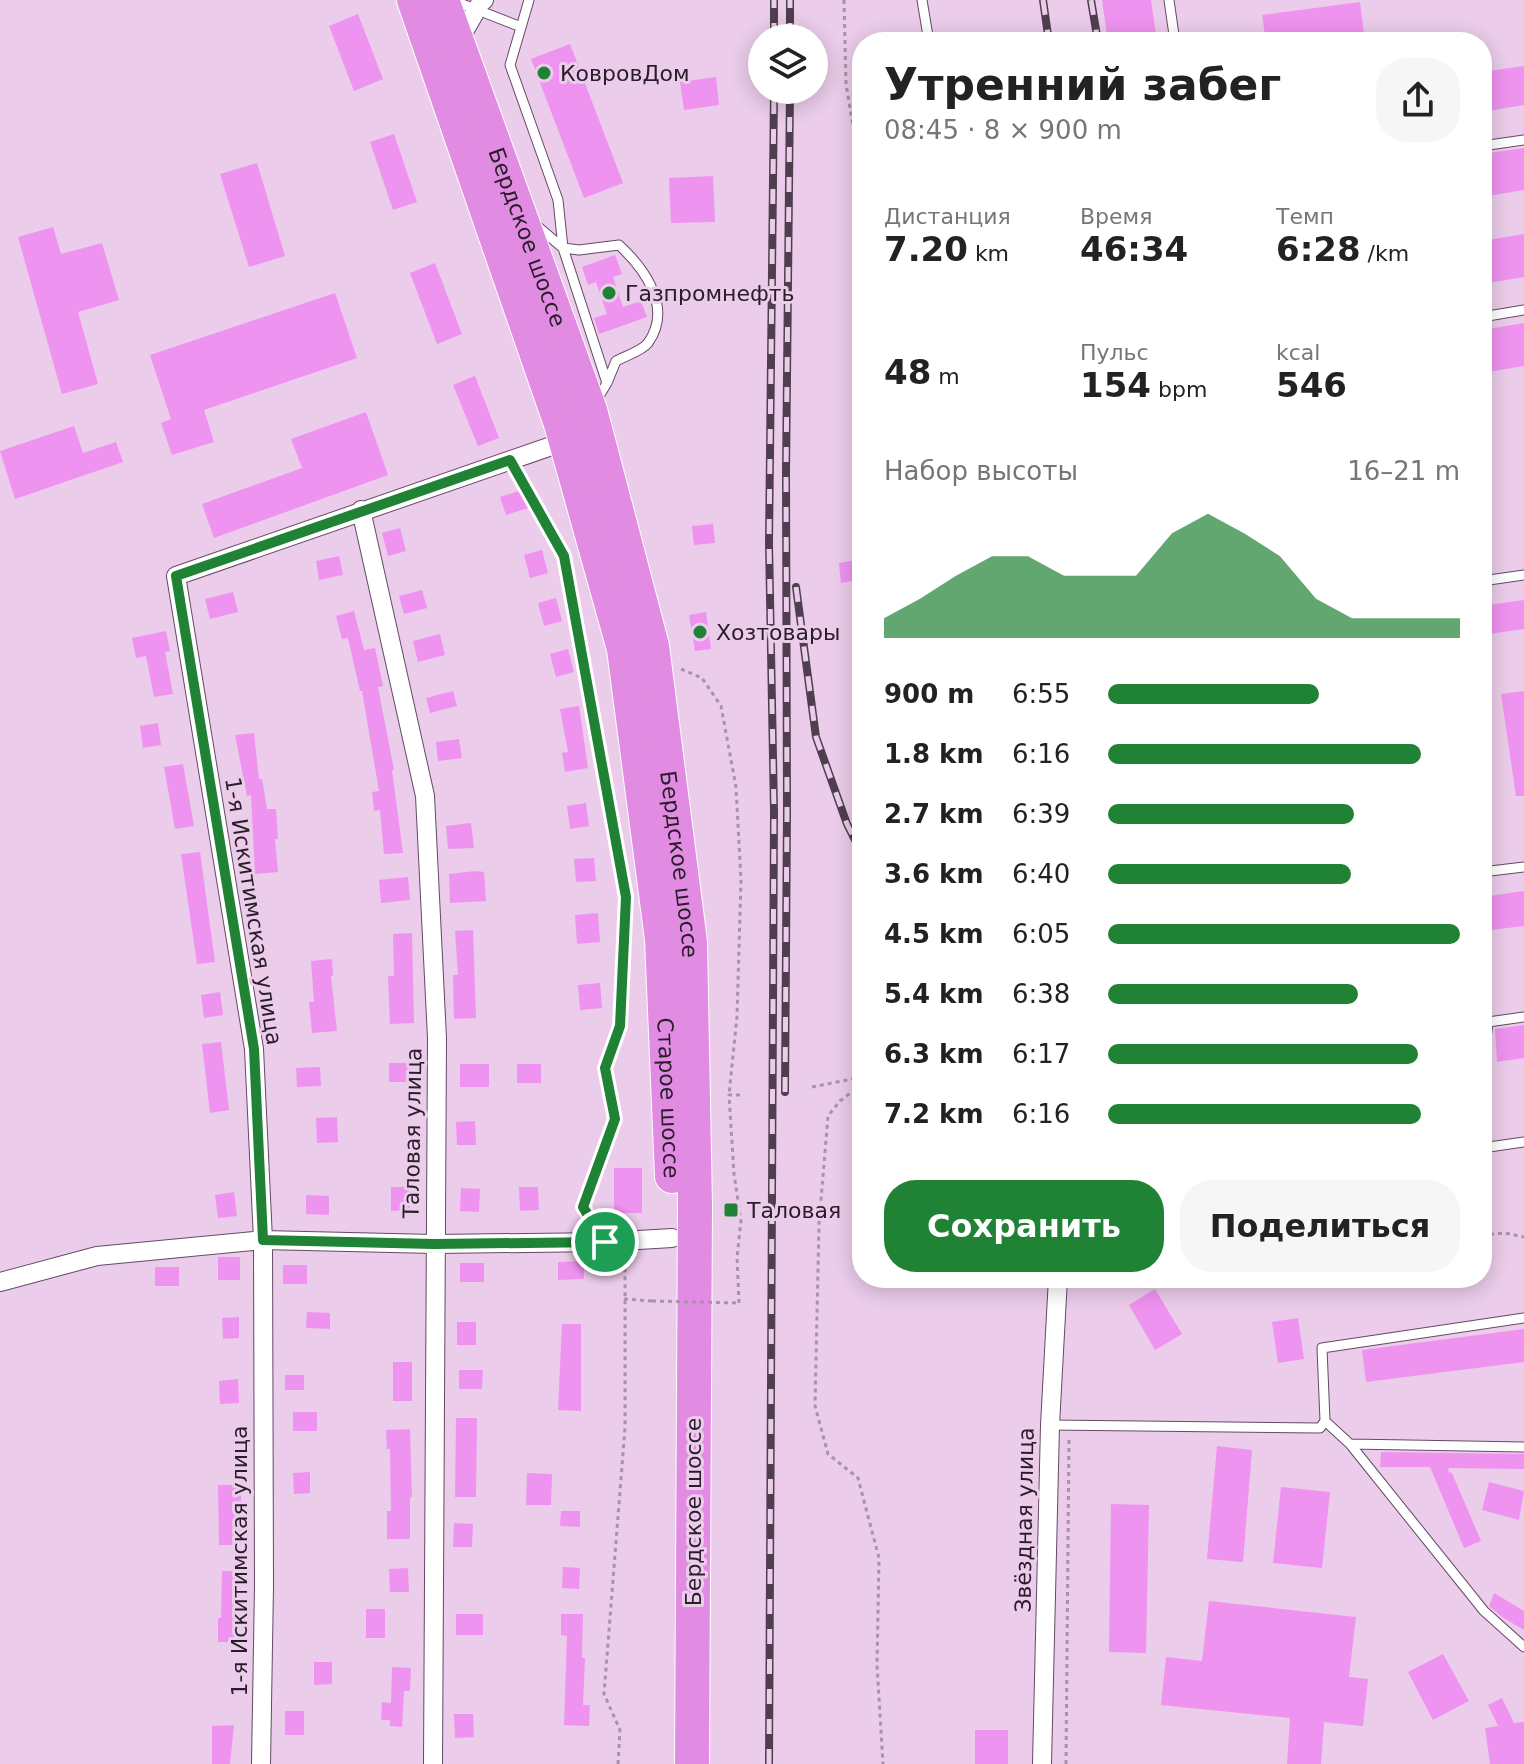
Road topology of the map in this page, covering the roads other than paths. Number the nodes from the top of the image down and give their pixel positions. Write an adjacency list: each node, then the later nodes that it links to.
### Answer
1 (414, 0): 19 (highway, Бердское шоссе)
2 (442, 0): 11 (highway, Бердское шоссе)
3 (452, 0): 7 (lane)
4 (529, 0): 8 (lane)
5 (922, 0): 9 (lane)
6 (1169, 0): 10 (lane)
7 (481, 3): 8 (lane); 11 (street)
8 (521, 27): 15 (lane)
9 (927, 32)
10 (1174, 32)
11 (456, 45): 14 (highway, Бердское шоссе)
12 (1524, 140): 13 (lane)
13 (1492, 145)
14 (518, 208): 15 (lane); 18 (highway, Бердское шоссе)
15 (563, 248): 18 (lane); 18 (lane)
16 (1524, 310): 17 (lane)
17 (1492, 315)
18 (598, 397): 43 (highway, Бердское шоссе)
19 (566, 441): 20 (street, 1-я Искитимская улица); 29 (highway, Старое шоссе)
20 (361, 510): 30 (street, 1-я Искитимская улица); 31 (street, Таловая улица)
21 (1524, 575): 22 (lane)
22 (1492, 580)
23 (1524, 867): 24 (lane)
24 (1492, 871)
25 (1524, 1017): 26 (lane)
26 (1492, 1021)
27 (1524, 1142): 28 (lane)
28 (1492, 1147)
29 (672, 1238): 31 (street); 42 (highway, Старое шоссе)
30 (263, 1240): 31 (street); 32 (street); 40 (street, 1-я Искитимская улица)
31 (434, 1244): 41 (street, Таловая улица)
32 (0, 1282)
33 (1057, 1288): 36 (street, Звёздная улица)
34 (1524, 1318): 35 (lane)
35 (1325, 1421): 36 (lane); 37 (lane)
36 (1050, 1425): 44 (street, Звёздная улица)
37 (1350, 1444): 38 (lane); 39 (lane)
38 (1524, 1447)
39 (1524, 1647)
40 (261, 1764)
41 (433, 1764)
42 (669, 1764)
43 (692, 1764)
44 (1042, 1764)

